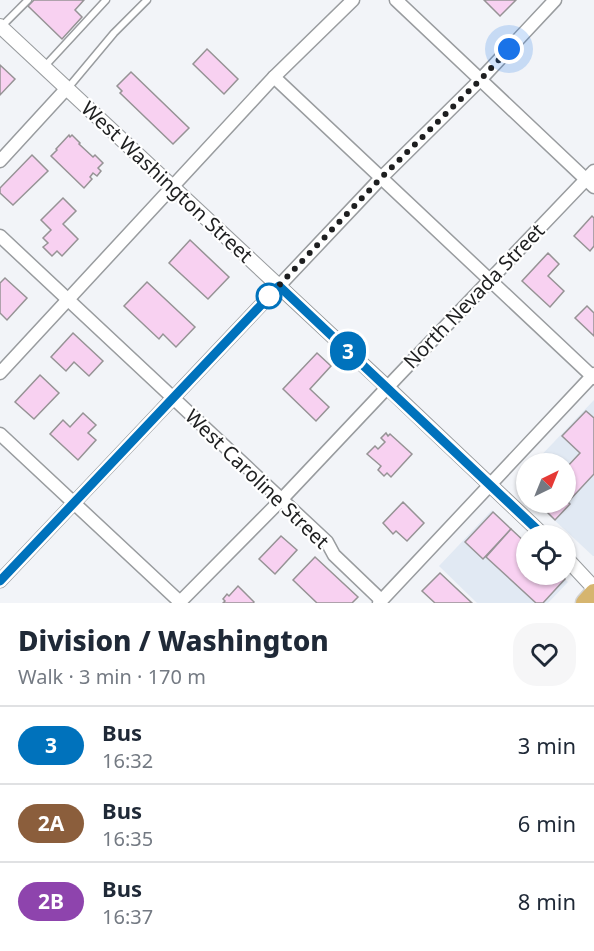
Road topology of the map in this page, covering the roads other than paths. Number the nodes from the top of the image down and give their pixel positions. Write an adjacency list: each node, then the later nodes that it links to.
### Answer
1 (28, 0): 7 (lane)
2 (106, 0): 8 (lane)
3 (147, 0): 11 (lane)
4 (353, 0): 9 (street)
5 (396, 0): 10 (street)
6 (555, 0): 10 (street)
7 (1, 27): 8 (street, West Washington Street)
8 (45, 67): 11 (street, West Washington Street)
9 (274, 77): 13 (street); 15 (street)
10 (480, 80): 13 (street); 14 (street)
11 (67, 88): 12 (street); 15 (street, West Washington Street)
12 (0, 161)
13 (381, 178): 17 (street); 18 (street)
14 (591, 179): 17 (street, North Nevada Street)
15 (172, 186): 18 (street, West Washington Street); 19 (street)
16 (0, 236): 19 (street, West Caroline Street)
17 (490, 281): 21 (street); 22 (street, North Nevada Street)
18 (279, 286): 22 (street, West Washington Street); 23 (street)
19 (68, 300): 20 (street); 23 (street, West Caroline Street)
20 (0, 373)
21 (593, 376): 25 (street)
22 (387, 387): 25 (street, West Washington Street); 26 (street, North Nevada Street)
23 (173, 398): 26 (street, West Caroline Street); 27 (street)
24 (0, 434): 27 (street)
25 (490, 484): 28 (street, West Washington Street); 33 (street)
26 (281, 500): 33 (street, West Caroline Street); 34 (street, North Nevada Street)
27 (73, 503): 30 (street); 34 (street)
28 (533, 525)
29 (576, 569): 31 (street)
30 (0, 581)
31 (594, 588)
32 (594, 593): 35 (main road)
33 (380, 602)
34 (180, 603)
35 (585, 603)

